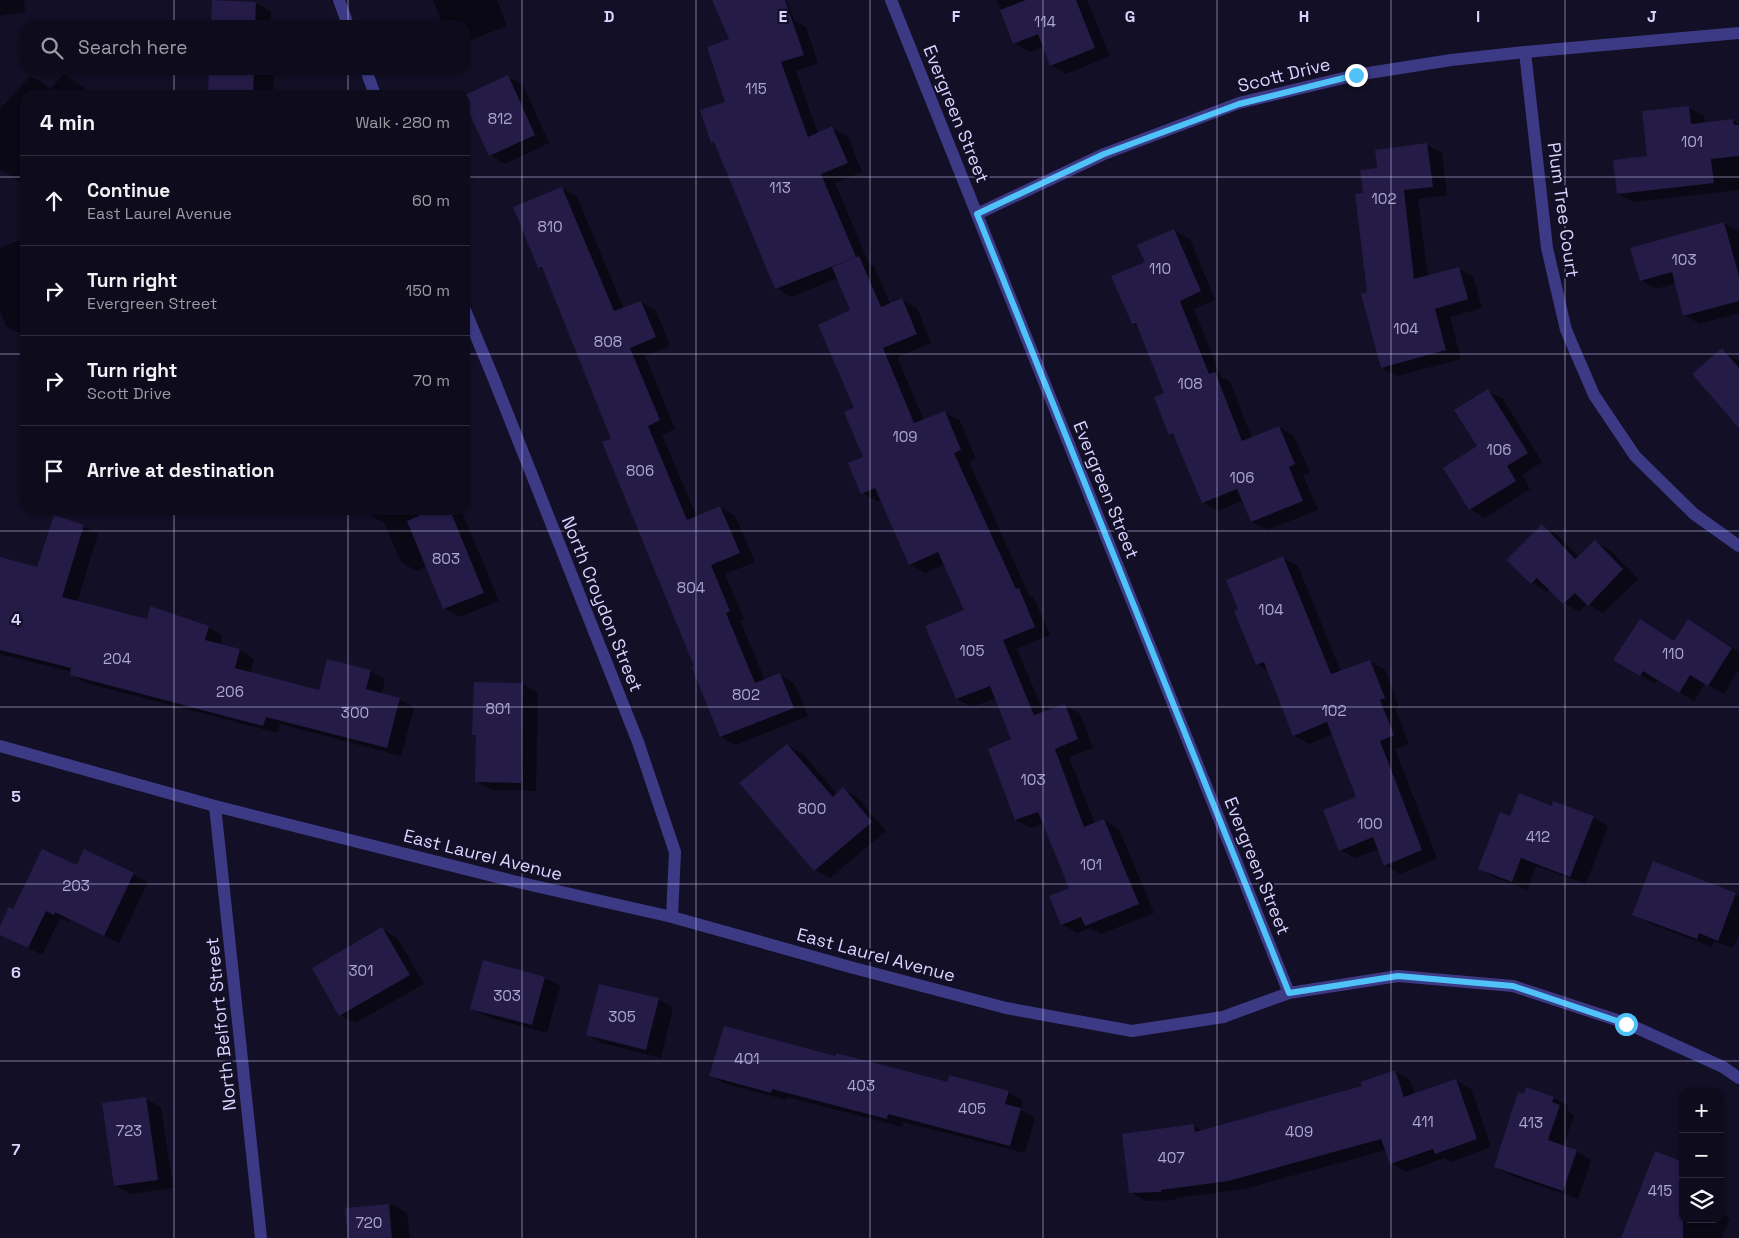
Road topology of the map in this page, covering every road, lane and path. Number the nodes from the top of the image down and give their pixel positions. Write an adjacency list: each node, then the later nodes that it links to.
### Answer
1 (339, 0): 3 (street)
2 (891, 0): 8 (street, Evergreen Street)
3 (346, 20)
4 (1739, 32): 5 (street, Scott Drive)
5 (1525, 52): 8 (street, Scott Drive); 10 (street, Plum Tree Court)
6 (368, 75): 7 (street)
7 (374, 90)
8 (977, 214): 14 (street, Evergreen Street)
9 (470, 322): 13 (street, North Croydon Street)
10 (1739, 546)
11 (0, 746): 12 (street, East Laurel Avenue)
12 (215, 806): 13 (street, East Laurel Avenue); 16 (street, North Belfort Street)
13 (672, 917): 14 (street, East Laurel Avenue)
14 (1289, 993): 15 (street, East Laurel Avenue)
15 (1739, 1078)
16 (261, 1238)

